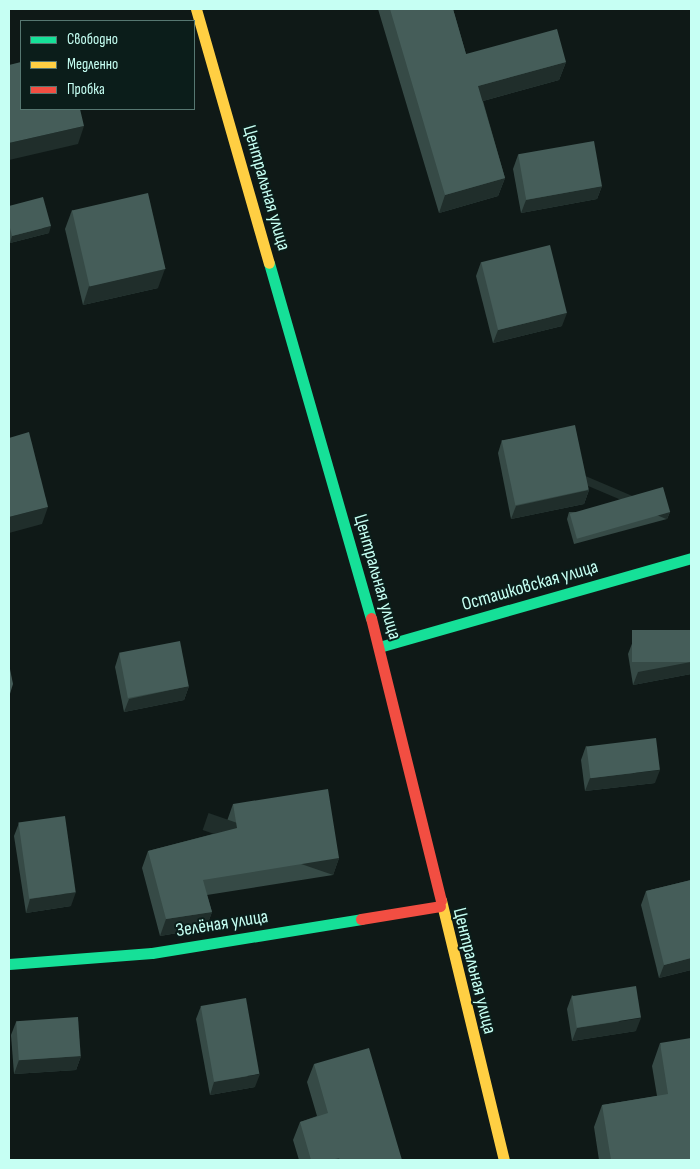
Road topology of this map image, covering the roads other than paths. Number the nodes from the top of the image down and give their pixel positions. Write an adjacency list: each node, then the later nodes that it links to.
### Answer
1 (196, 9): 3 (street, Центральная улица)
2 (691, 558): 3 (street, Осташковская улица)
3 (378, 648): 4 (street, Центральная улица)
4 (440, 906): 5 (street, Зелёная улица); 6 (street, Центральная улица)
5 (9, 964)
6 (504, 1160)

